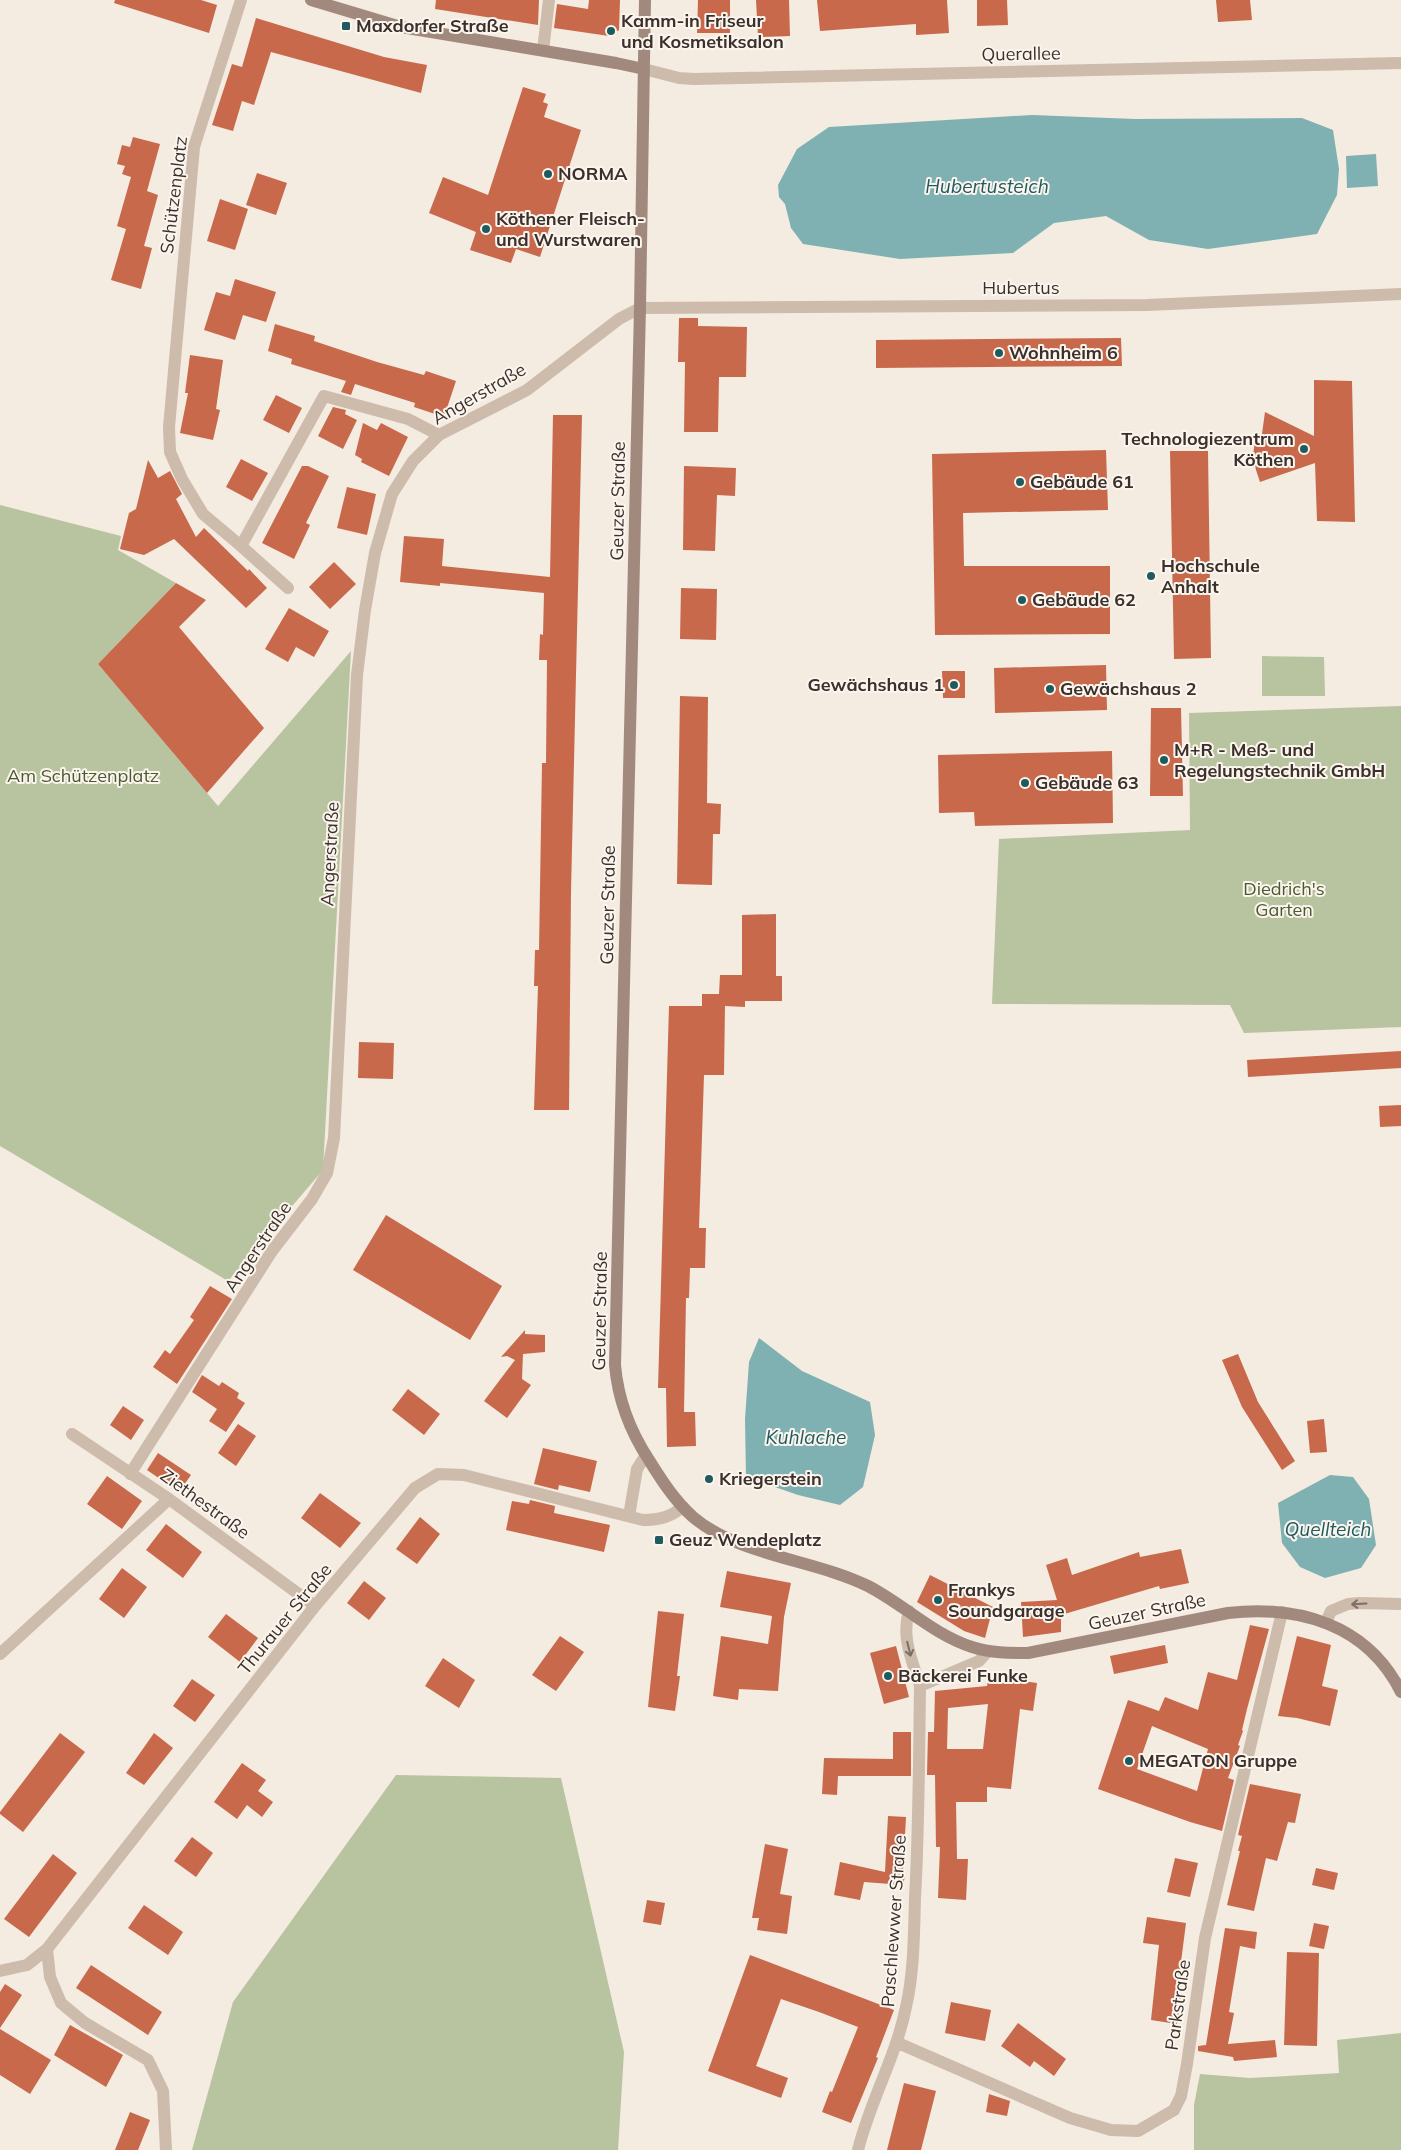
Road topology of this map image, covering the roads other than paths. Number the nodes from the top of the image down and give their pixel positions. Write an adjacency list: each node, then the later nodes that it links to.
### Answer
1 (241, 0): 11 (street, Schützenplatz)
2 (311, 0): 5 (main road)
3 (549, 0): 5 (street)
4 (645, 0): 7 (main road, Geuzer Straße)
5 (543, 50): 7 (main road)
6 (1401, 62): 7 (street, Querallee)
7 (644, 69): 9 (main road, Geuzer Straße)
8 (1401, 294): 9 (street, Hubertus)
9 (640, 308): 10 (street, Angerstraße); 14 (main road, Geuzer Straße)
10 (439, 436): 11 (street); 15 (street, Angerstraße)
11 (241, 546): 12 (street, Schützenplatz)
12 (288, 588)
13 (72, 1434): 15 (street, Ziethestraße)
14 (646, 1455): 17 (main road, Geuzer Straße); 18 (street)
15 (130, 1474): 16 (street, Ziethestraße)
16 (169, 1499): 20 (street, Ziethestraße); 25 (street)
17 (683, 1507): 18 (street, Thurauer Straße); 21 (main road, Geuzer Straße)
18 (629, 1516): 20 (street, Thurauer Straße)
19 (1401, 1604): 23 (street, one-way to 23)
20 (315, 1606): 28 (street, Thurauer Straße)
21 (909, 1611): 24 (main road, Geuzer Straße); 26 (street, Paschlewwer Straße, one-way to 26)
22 (1282, 1612): 23 (main road, Geuzer Straße); 24 (main road, Geuzer Straße); 30 (street, Parkstraße)
23 (1326, 1622): 27 (main road, Geuzer Straße)
24 (988, 1651): 26 (street)
25 (0, 1654)
26 (920, 1686): 30 (street, Paschlewwer Straße)
27 (1401, 1692)
28 (47, 1949): 29 (street, Thurauer Straße); 31 (street)
29 (0, 1971)
30 (898, 2043): 32 (street, Paschlewwer Straße)
31 (166, 2150)
32 (858, 2150)

